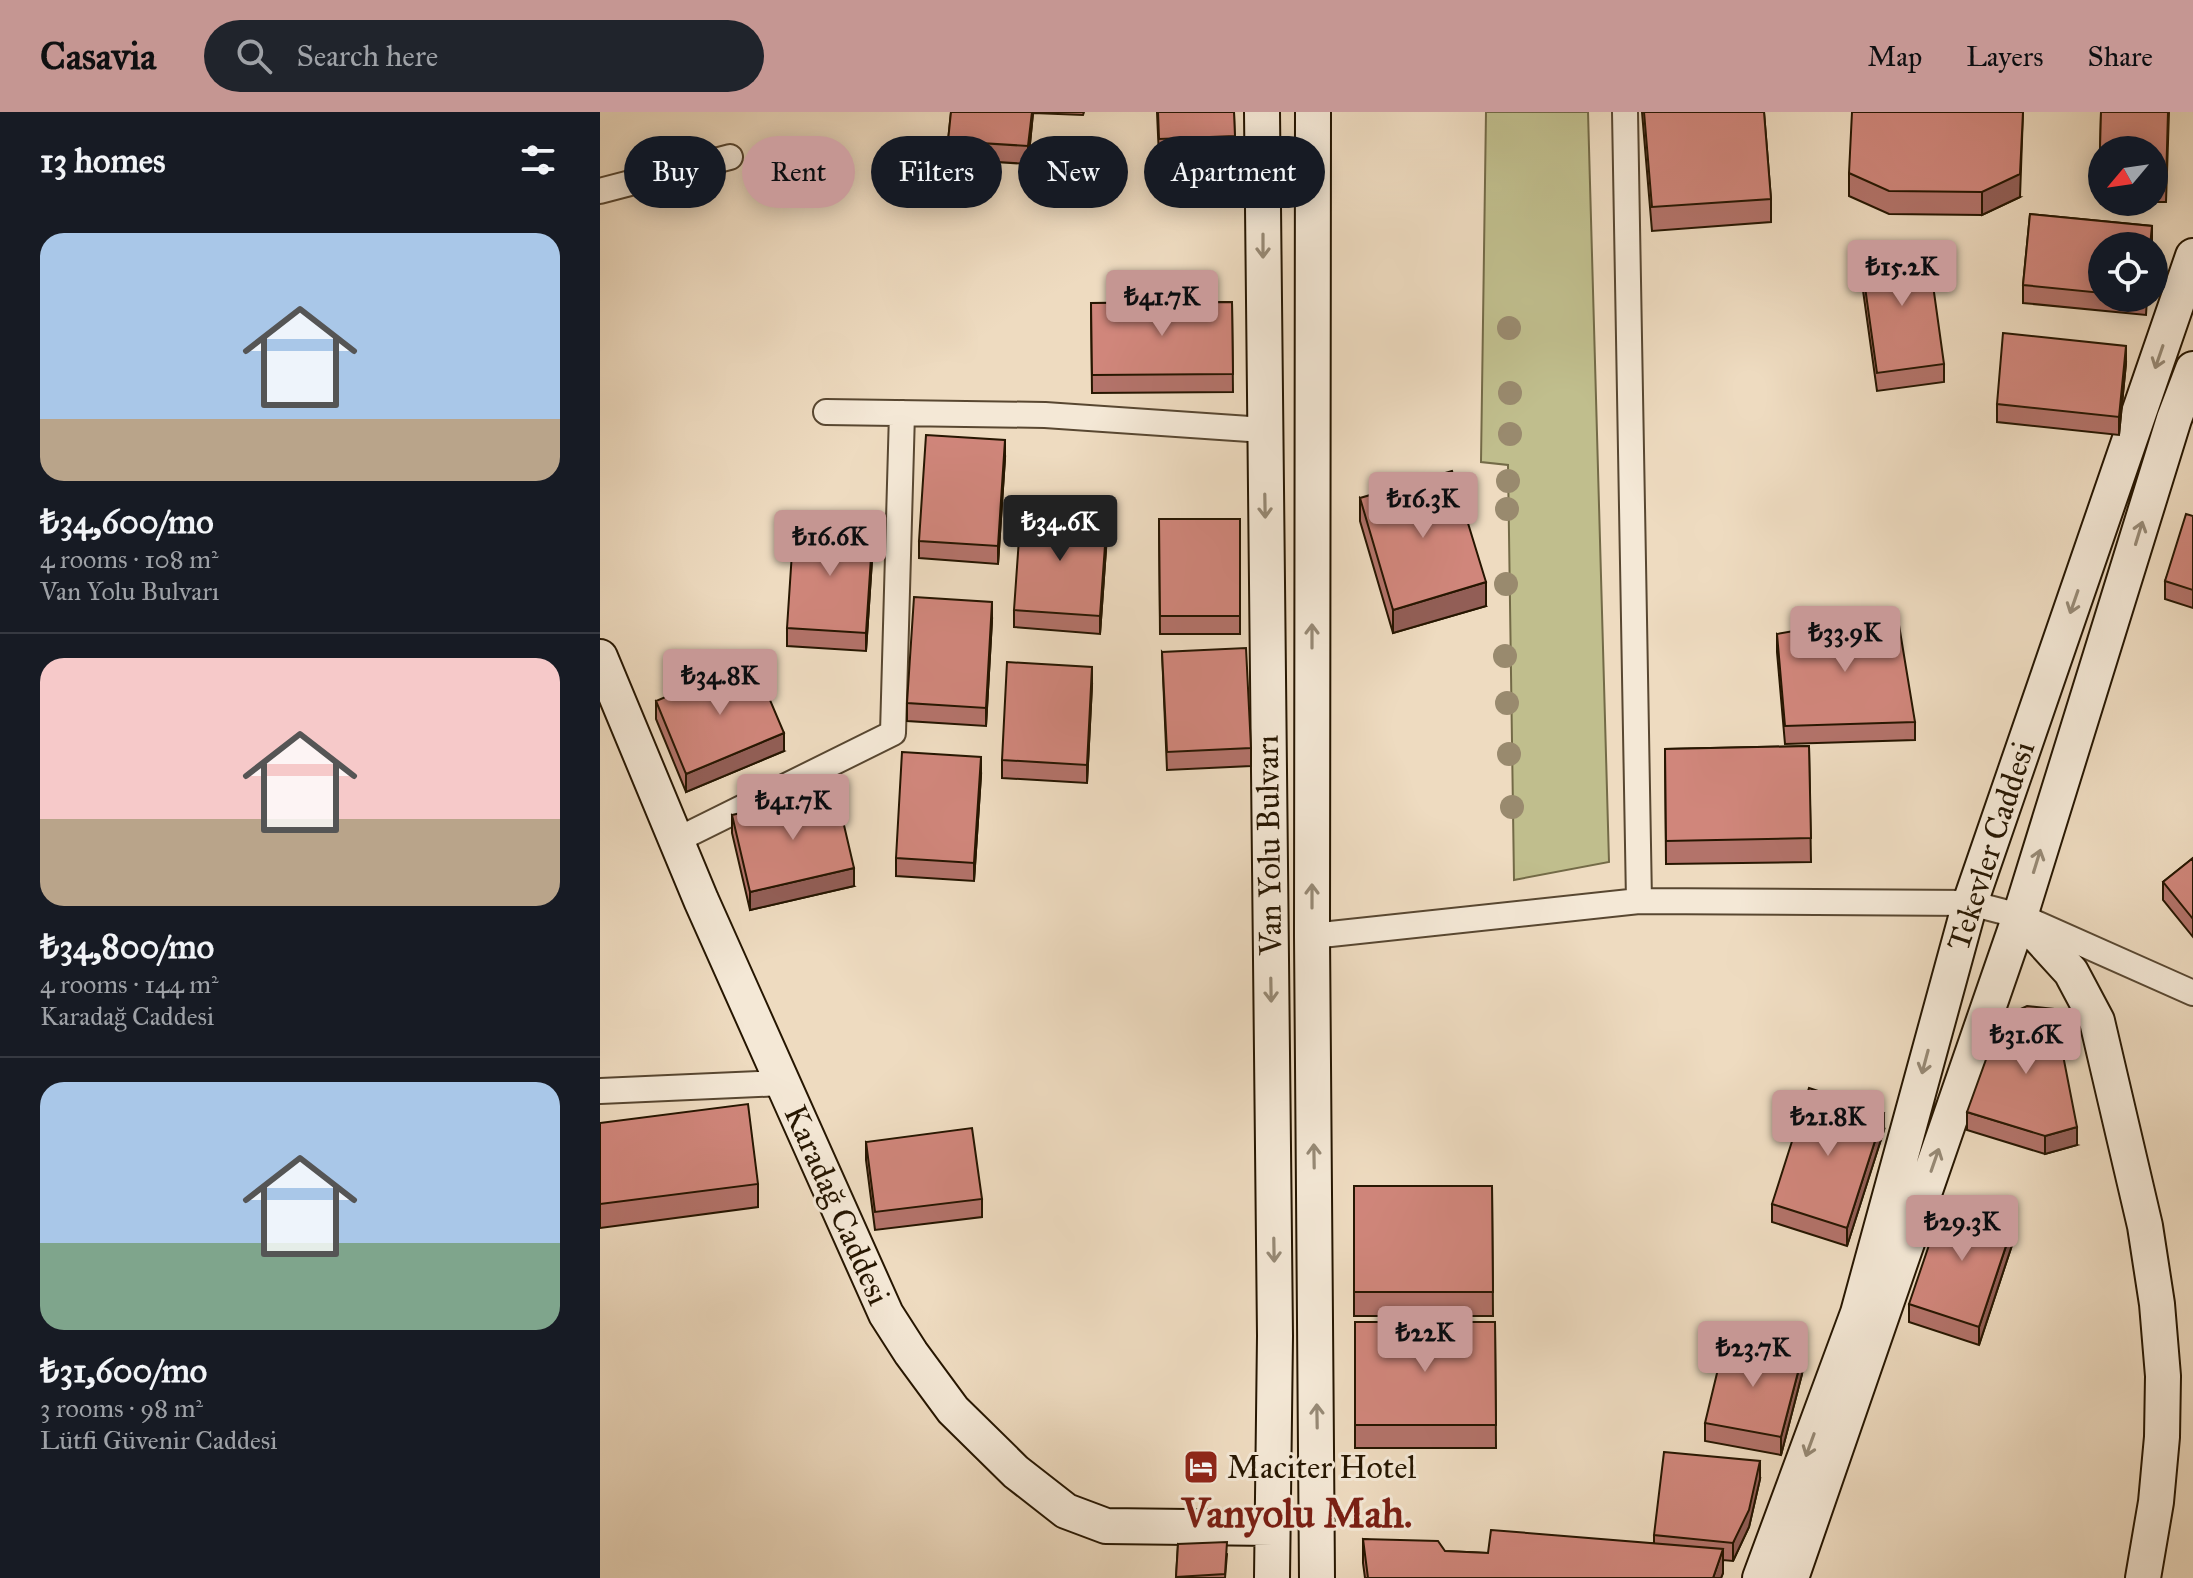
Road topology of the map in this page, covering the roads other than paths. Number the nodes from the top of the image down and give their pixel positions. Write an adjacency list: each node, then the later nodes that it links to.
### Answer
1 (1262, 112): 10 (street, Van Yolu Bulvarı, one-way to 10)
2 (1313, 112): 16 (street, one-way to 2)
3 (1625, 112): 13 (street)
4 (730, 157): 5 (street)
5 (600, 191)
6 (2193, 256): 14 (street, Tekevler Caddesi, one-way to 14)
7 (2193, 369): 15 (street, one-way to 7)
8 (826, 412): 9 (street)
9 (902, 413): 10 (street); 12 (street)
10 (1264, 430): 20 (street, Van Yolu Bulvarı, one-way to 20)
11 (600, 657): 12 (street, Karadağ Caddesi)
12 (677, 840): 18 (street, Karadağ Caddesi)
13 (1639, 901): 14 (street); 16 (street)
14 (1970, 903): 15 (street); 23 (street, Tekevler Caddesi, one-way to 23)
15 (2020, 916): 17 (street); 24 (street, one-way to 15); 25 (street)
16 (1312, 936): 22 (street, one-way to 16)
17 (2193, 993)
18 (782, 1083): 19 (street); 20 (street, Karadağ Caddesi)
19 (600, 1091)
20 (1272, 1528): 21 (street, Van Yolu Bulvarı)
21 (1272, 1578)
22 (1317, 1578)
23 (1760, 1578)
24 (1791, 1578)
25 (2143, 1578)

